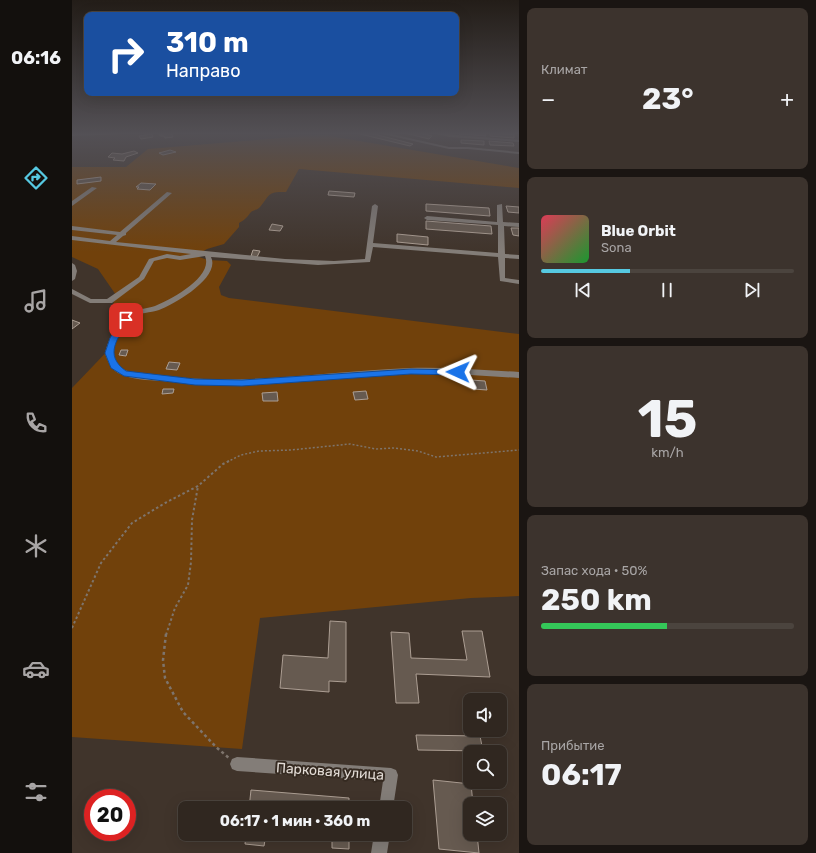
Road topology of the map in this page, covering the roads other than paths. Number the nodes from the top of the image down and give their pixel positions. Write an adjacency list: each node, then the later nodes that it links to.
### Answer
1 (94, 188): 3 (street)
2 (169, 193): 10 (street)
3 (72, 204)
4 (500, 205): 7 (street)
5 (375, 206): 13 (street)
6 (427, 218): 7 (street)
7 (500, 224): 8 (street); 15 (street)
8 (519, 225)
9 (72, 228): 10 (street)
10 (124, 234): 12 (street)
11 (72, 238): 12 (street)
12 (111, 243): 14 (street)
13 (370, 245): 14 (street); 15 (street)
14 (207, 254): 20 (street); 21 (street)
15 (502, 256): 16 (street); 19 (street)
16 (519, 257)
17 (72, 266): 18 (street)
18 (72, 279)
19 (519, 282)
20 (72, 291)
21 (519, 375)
22 (237, 764): 23 (street, Парковая улица)
23 (387, 801)
24 (381, 841): 25 (street)
25 (379, 853)

